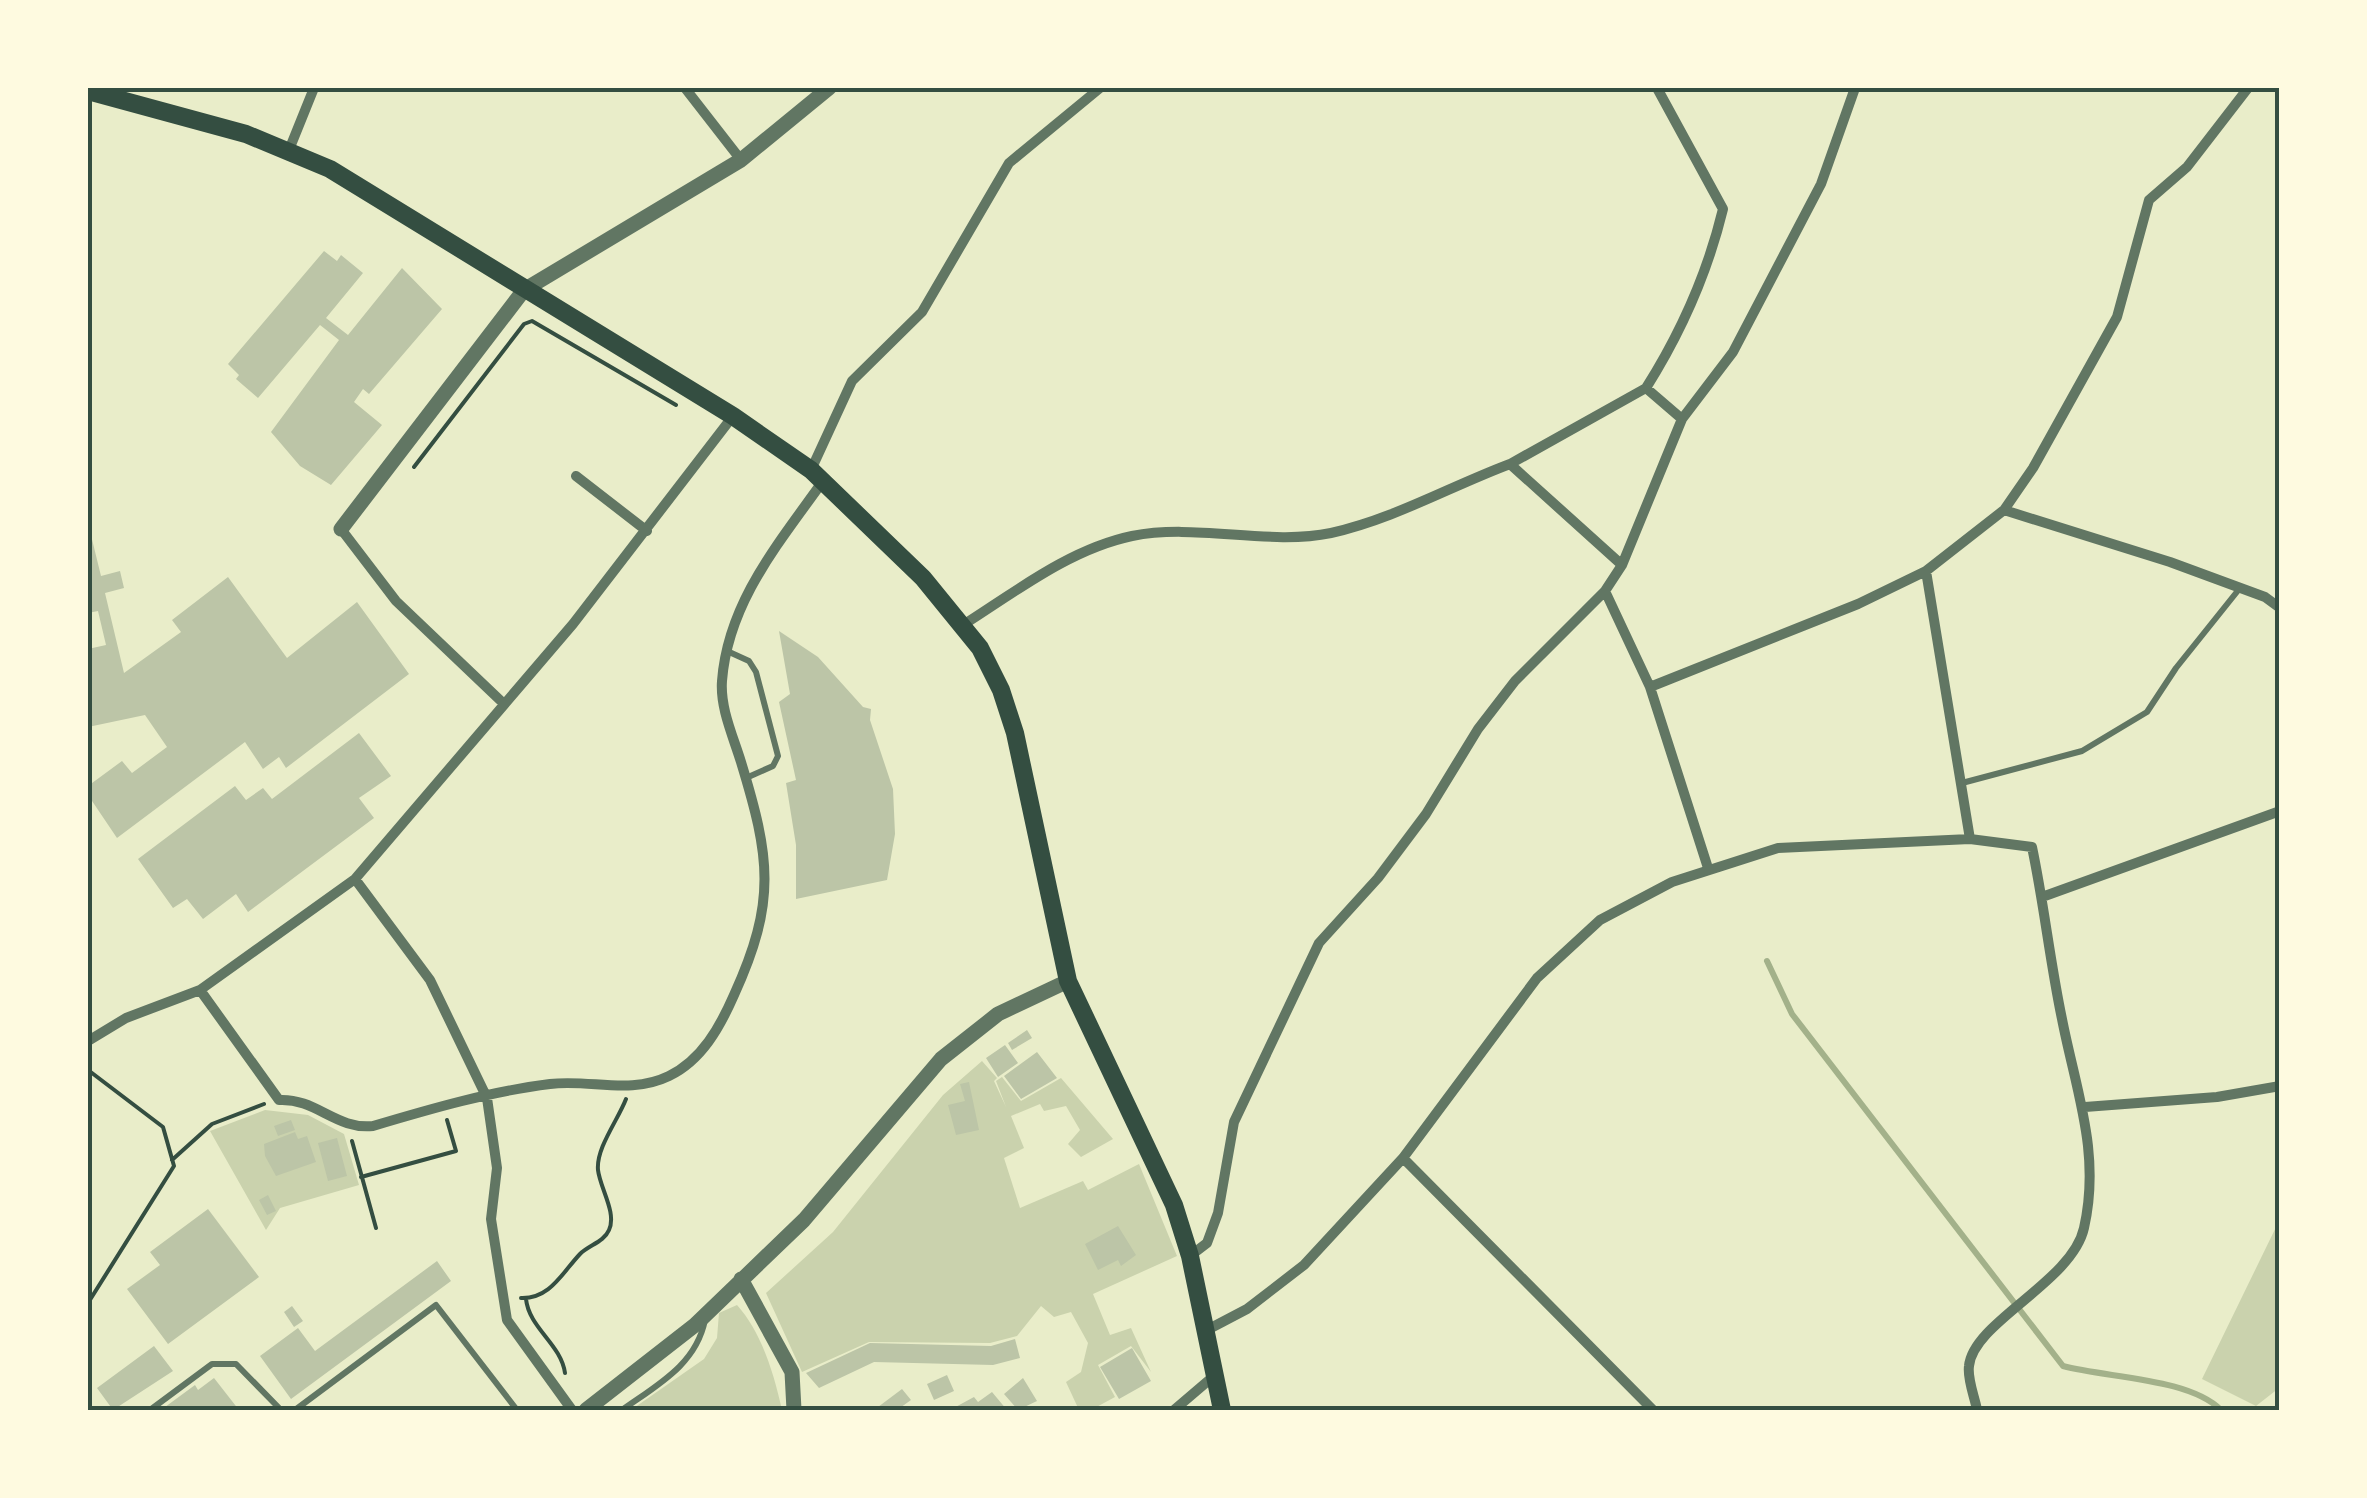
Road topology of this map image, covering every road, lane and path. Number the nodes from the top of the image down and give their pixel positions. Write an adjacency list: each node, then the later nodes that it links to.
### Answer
1 (314, 88): 9 (street)
2 (685, 88): 10 (street)
3 (828, 88): 10 (street)
4 (1100, 88): 19 (street)
5 (1656, 88): 12 (street)
6 (1855, 88): 15 (street)
7 (2248, 88): 20 (street)
8 (88, 91): 9 (main road)
9 (289, 150): 11 (main road)
10 (741, 160): 11 (street)
11 (524, 290): 14 (main road); 21 (street)
12 (1646, 388): 15 (street); 16 (street)
13 (689, 412): 17 (path)
14 (733, 416): 19 (main road); 22 (street)
15 (1682, 419): 23 (street)
16 (1510, 464): 23 (street); 28 (street)
17 (414, 467)
18 (576, 476): 22 (street)
19 (817, 476): 28 (main road); 29 (street)
20 (2004, 510): 24 (street); 25 (street)
21 (340, 528): 31 (street)
22 (647, 531): 31 (street)
23 (1622, 564): 26 (street)
24 (1926, 571): 30 (street); 33 (street)
25 (2240, 588): 27 (street); 33 (lane)
26 (1605, 591): 30 (street); 54 (street)
27 (2280, 608)
28 (963, 625): 39 (main road)
29 (727, 650): 32 (street); 32 (lane)
30 (1650, 687): 36 (street)
31 (502, 702): 37 (street)
32 (746, 778): 43 (street)
33 (1961, 783): 35 (street)
34 (2280, 811): 38 (street)
35 (1970, 839): 36 (street); 38 (street)
36 (1708, 868): 50 (street)
37 (355, 880): 40 (street); 45 (street)
38 (2042, 897): 48 (street)
39 (1068, 980): 54 (main road); 55 (street)
40 (200, 990): 41 (street); 46 (street)
41 (88, 1041)
42 (88, 1070): 51 (path)
43 (628, 1086): 45 (street); 57 (path)
44 (2280, 1086): 48 (street)
45 (487, 1098): 47 (street); 56 (street)
46 (279, 1100): 49 (street); 51 (path)
47 (444, 1107): 49 (street); 52 (path)
48 (2085, 1107): 74 (street)
49 (350, 1127): 52 (path)
50 (1403, 1158): 60 (street); 73 (street)
51 (172, 1160): 58 (path)
52 (361, 1177): 53 (path)
53 (376, 1228)
54 (1190, 1256): 60 (main road)
55 (742, 1280): 59 (street); 70 (street)
56 (501, 1296): 57 (path); 62 (street)
57 (526, 1299): 62 (path)
58 (88, 1303)
59 (707, 1314): 68 (street); 69 (lane)
60 (1208, 1330): 61 (main road)
61 (1216, 1374): 71 (street); 72 (main road)
62 (558, 1390): 67 (street)
63 (150, 1410): 64 (lane)
64 (280, 1410)
65 (294, 1410): 66 (lane)
66 (516, 1410)
67 (572, 1410)
68 (586, 1410)
69 (622, 1410)
70 (794, 1410)
71 (1174, 1410)
72 (1222, 1410)
73 (1653, 1410)
74 (1977, 1410)

